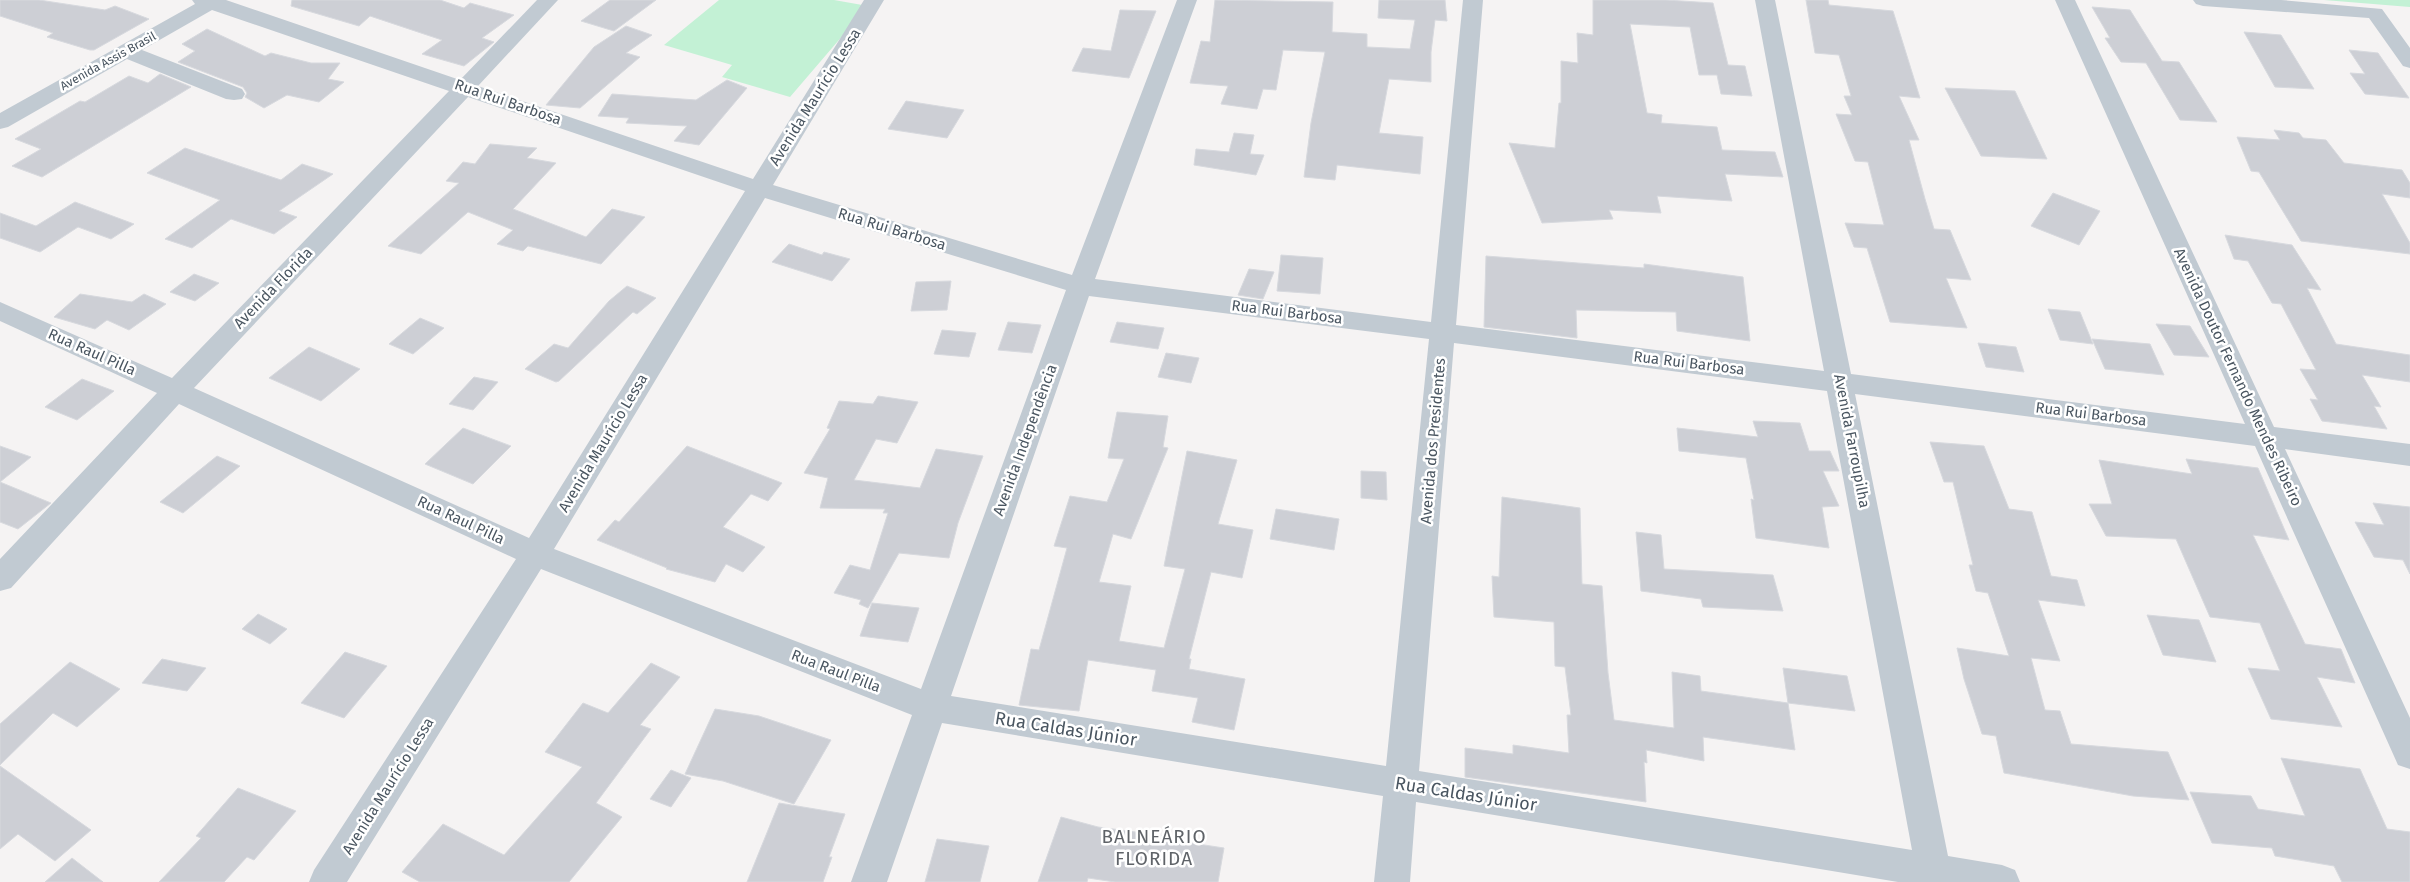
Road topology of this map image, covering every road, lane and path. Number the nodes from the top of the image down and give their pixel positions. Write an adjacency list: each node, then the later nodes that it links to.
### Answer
1 (548, 0): 11 (street, Avenida Florida)
2 (874, 0): 14 (street, Avenida Maurício Lessa)
3 (1187, 0): 15 (street, Avenida Independência)
4 (1473, 0): 17 (street, Avenida dos Presidentes)
5 (1765, 0): 18 (street, Avenida Farroupilha)
6 (2065, 0): 20 (street, Avenida Doutor Fernando Mendes Ribeiro)
7 (2203, 0): 10 (street)
8 (210, 1): 9 (street, Avenida Assis Brasil); 11 (street, Rua Rui Barbosa)
9 (125, 51): 12 (street); 13 (street, Avenida Assis Brasil)
10 (2410, 62)
11 (466, 87): 14 (street, Rua Rui Barbosa); 19 (street, Avenida Florida)
12 (234, 94)
13 (0, 122)
14 (758, 188): 15 (street, Rua Rui Barbosa); 22 (street, Avenida Maurício Lessa)
15 (1080, 286): 17 (street, Rua Rui Barbosa); 24 (street, Avenida Independência)
16 (0, 312): 19 (street, Rua Raul Pilla)
17 (1443, 332): 18 (street, Rua Rui Barbosa); 26 (street, Avenida dos Presidentes)
18 (1840, 381): 20 (street, Rua Rui Barbosa); 27 (street, Avenida Farroupilha)
19 (176, 390): 22 (street, Rua Raul Pilla); 23 (street, Avenida Florida)
20 (2266, 437): 21 (street, Rua Rui Barbosa); 25 (street, Avenida Doutor Fernando Mendes Ribeiro)
21 (2410, 455)
22 (535, 554): 24 (street, Rua Raul Pilla); 28 (street, Avenida Maurício Lessa)
23 (0, 579)
24 (930, 708): 26 (street, Rua Caldas Júnior); 29 (street, Avenida Independência)
25 (2410, 754)
26 (1401, 784): 27 (street, Rua Caldas Júnior); 30 (street, Avenida dos Presidentes)
27 (1934, 876): 31 (street, Rua Caldas Júnior)
28 (327, 882)
29 (869, 882)
30 (1392, 882)
31 (2002, 882)

